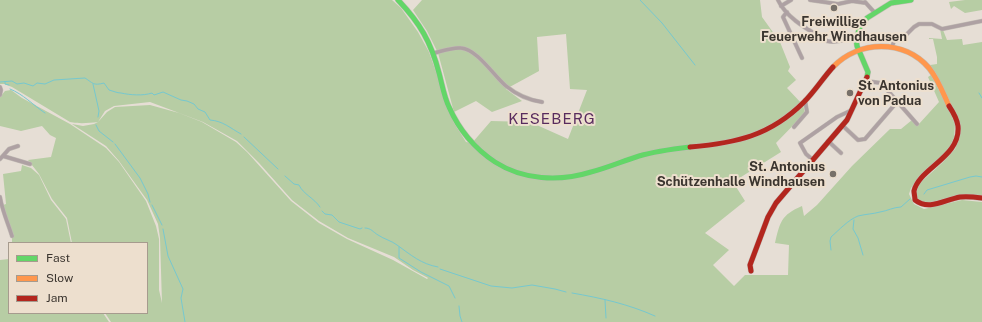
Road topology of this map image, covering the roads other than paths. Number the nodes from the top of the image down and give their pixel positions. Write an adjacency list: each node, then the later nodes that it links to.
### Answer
1 (398, 0): 14 (main road)
2 (778, 0): 7 (street)
3 (791, 0): 7 (street)
4 (810, 0): 6 (street)
5 (911, 0): 9 (main road)
6 (865, 1): 9 (street)
7 (781, 6): 8 (street)
8 (787, 12): 11 (street); 15 (street)
9 (875, 13): 11 (main road)
10 (982, 21): 12 (street)
11 (856, 39): 13 (main road)
12 (892, 47): 13 (main road); 33 (main road)
13 (858, 50): 16 (main road); 19 (main road)
14 (434, 53): 19 (main road); 20 (street)
15 (802, 58)
16 (866, 82): 21 (street); 22 (main road)
17 (0, 87): 18 (street)
18 (0, 95)
19 (805, 100): 25 (street)
20 (542, 102)
21 (897, 102): 23 (street); 24 (street)
22 (852, 110): 24 (main road); 30 (street)
23 (917, 124)
24 (842, 125): 26 (main road)
25 (794, 127)
26 (828, 141): 28 (street); 30 (main road)
27 (18, 146): 29 (street)
28 (841, 153)
29 (2, 158): 31 (street)
30 (813, 160): 36 (main road)
31 (30, 164)
32 (0, 197): 34 (street)
33 (982, 198)
34 (0, 206): 35 (street)
35 (12, 236)
36 (751, 270)

